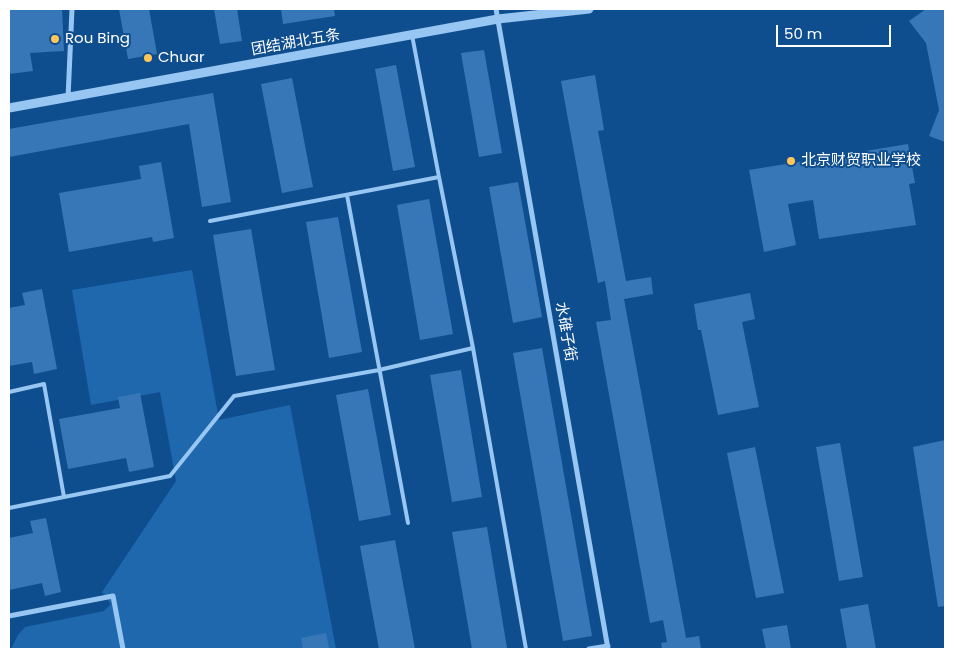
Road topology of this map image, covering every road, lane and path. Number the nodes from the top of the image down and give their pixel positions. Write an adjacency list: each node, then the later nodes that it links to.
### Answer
1 (72, 9): 6 (street)
2 (496, 9): 4 (street, 水碓子街)
3 (588, 9): 4 (street, 团结湖北五条)
4 (498, 19): 5 (street, 团结湖北五条); 18 (street, 水碓子街)
5 (412, 35): 6 (street, 团结湖北五条); 8 (lane)
6 (68, 98): 7 (street, 团结湖北五条)
7 (9, 108)
8 (439, 177): 9 (lane); 11 (lane)
9 (347, 195): 10 (lane); 12 (lane)
10 (210, 221)
11 (473, 348): 12 (lane); 20 (lane)
12 (379, 370): 14 (lane); 16 (lane)
13 (9, 392): 14 (lane)
14 (64, 497): 15 (lane)
15 (9, 508)
16 (408, 523)
17 (9, 616): 19 (street)
18 (608, 648): 21 (street)
19 (123, 649)
20 (526, 649)
21 (589, 649)

